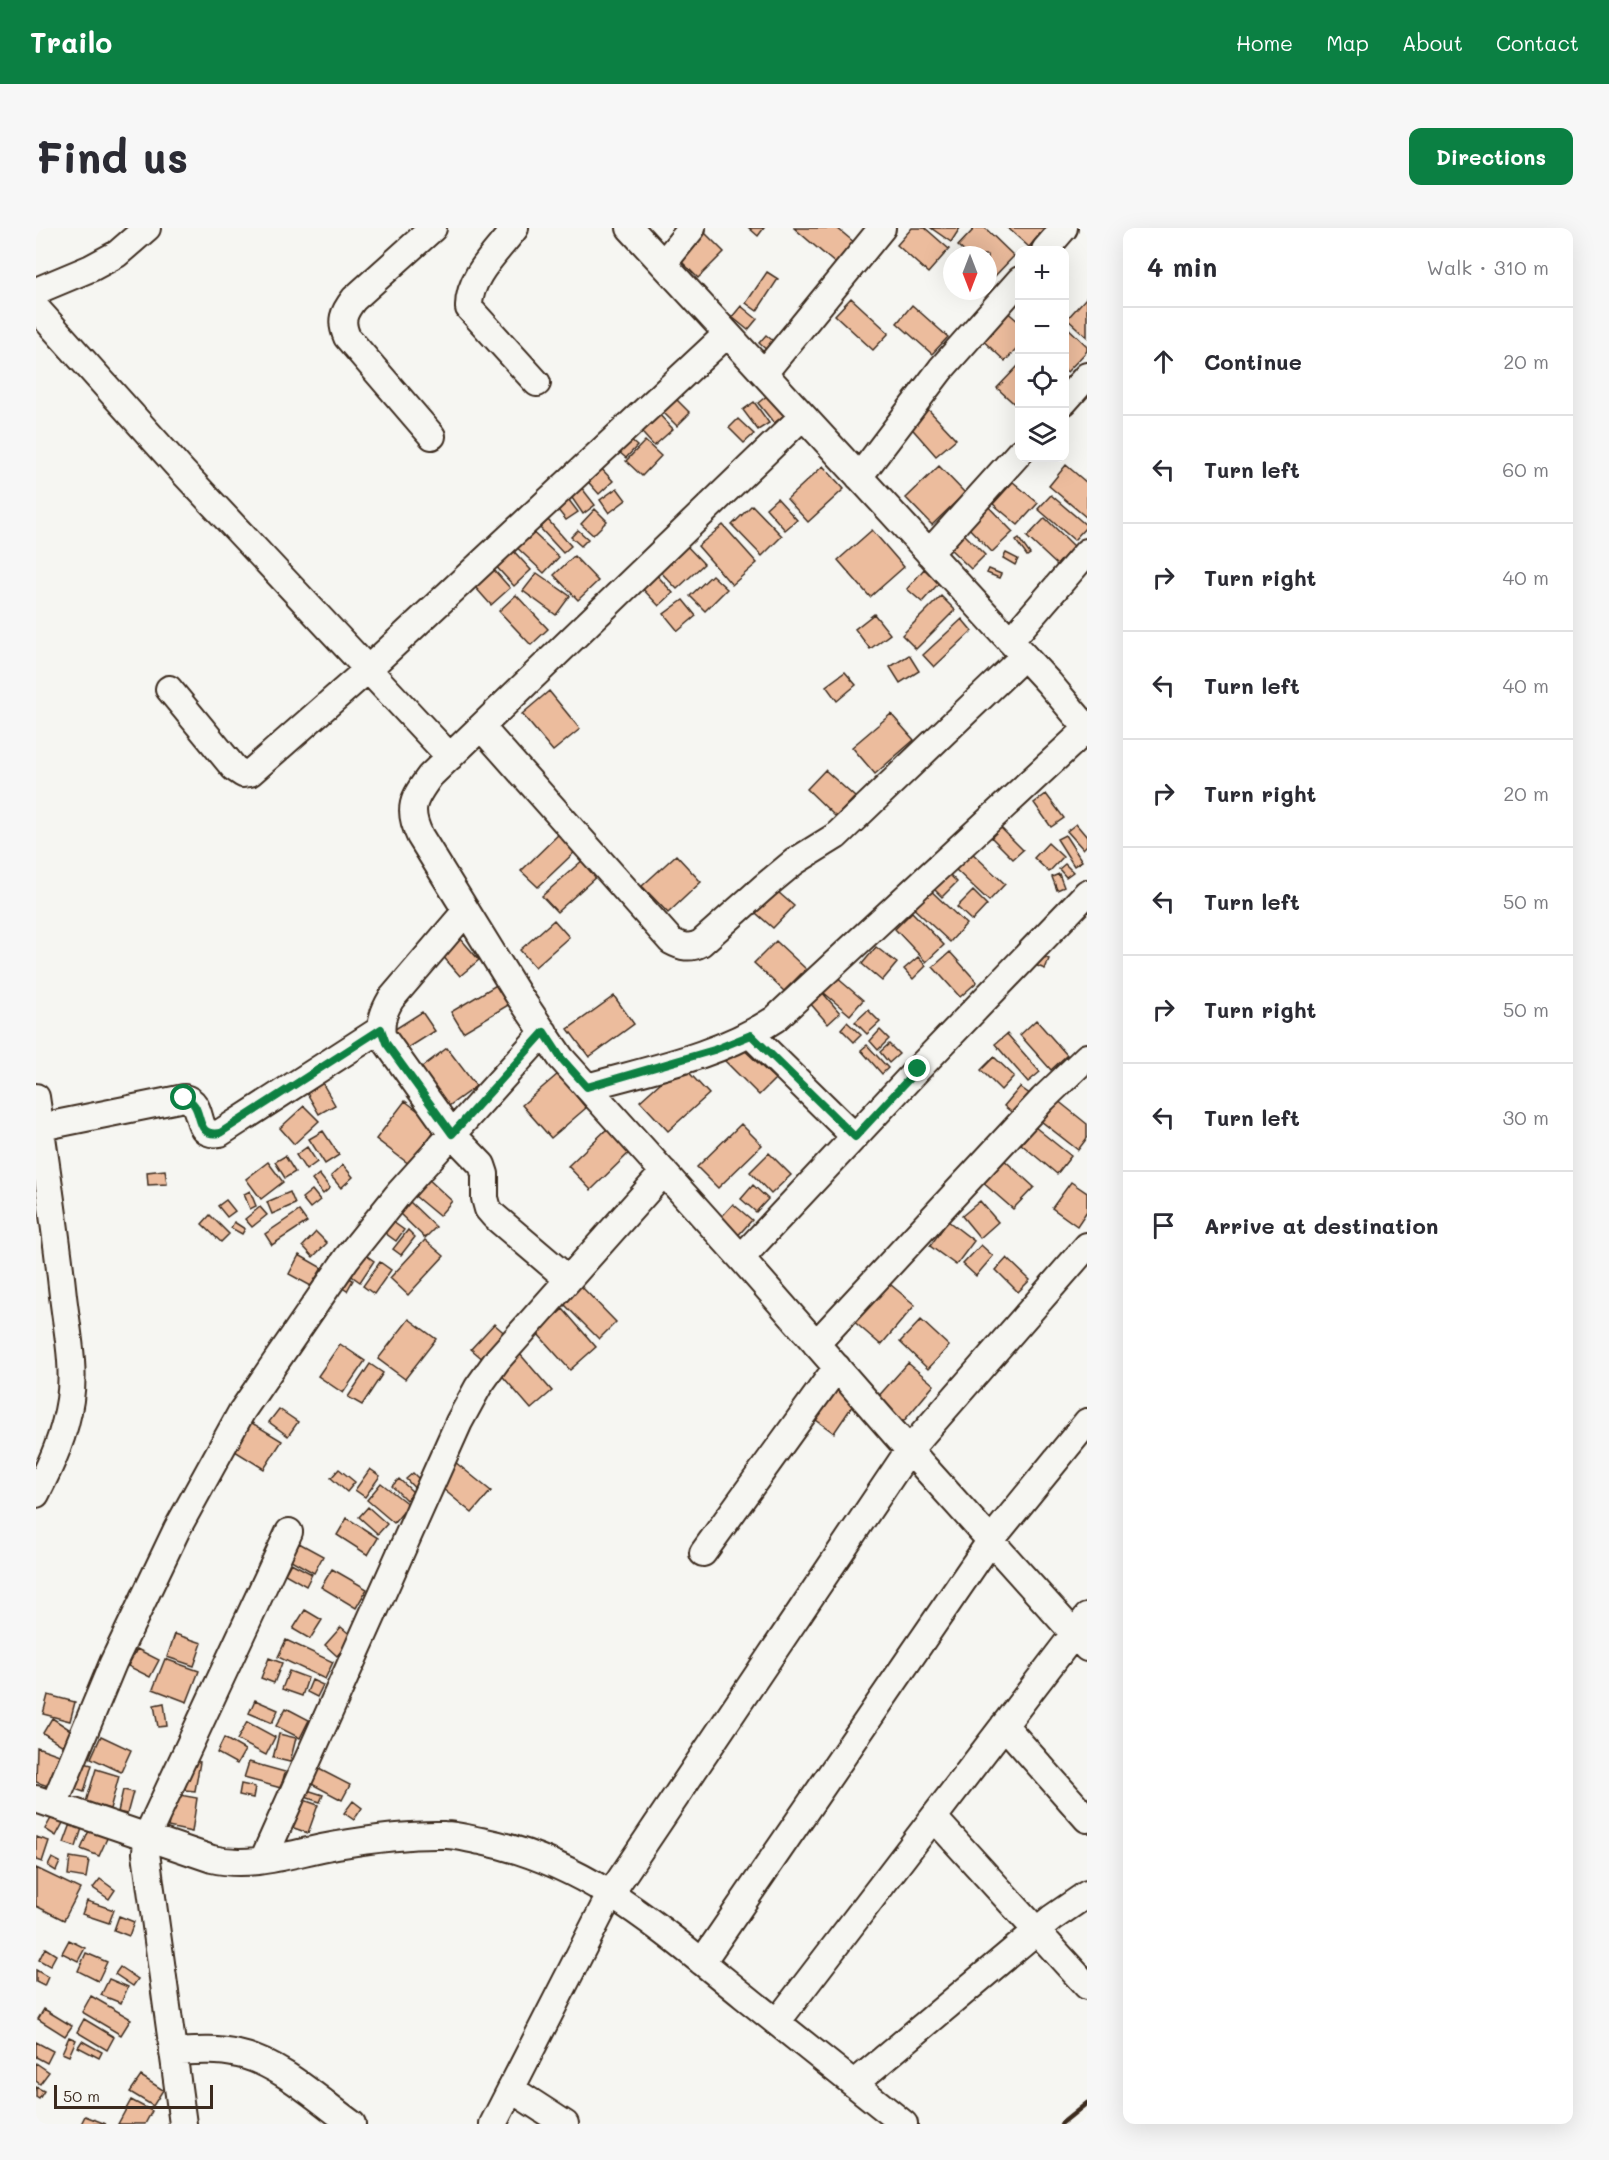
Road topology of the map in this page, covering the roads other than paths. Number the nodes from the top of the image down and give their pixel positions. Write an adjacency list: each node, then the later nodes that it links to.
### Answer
1 (147, 228): 11 (street)
2 (433, 228): 19 (street)
3 (515, 228): 16 (street)
4 (630, 228): 9 (street)
5 (692, 228): 9 (street)
6 (882, 228): 14 (street)
7 (1064, 228): 8 (street)
8 (1048, 246)
9 (663, 264): 13 (street)
10 (1015, 286): 21 (street)
11 (36, 291)
12 (36, 308): 25 (street)
13 (727, 334): 14 (street); 25 (street)
14 (764, 373): 18 (street)
15 (1087, 376): 17 (street)
16 (537, 383)
17 (1069, 397)
18 (803, 416): 21 (street); 27 (street)
19 (432, 436)
20 (1015, 458): 23 (street)
21 (859, 477): 23 (street)
22 (1087, 552): 24 (street)
23 (930, 554): 24 (street)
24 (1017, 648): 27 (street); 28 (street)
25 (368, 670): 26 (street); 29 (street)
26 (169, 689)
27 (481, 727): 29 (street)
28 (1087, 728): 34 (street)
29 (450, 757): 31 (street)
30 (1087, 893): 39 (street)
31 (466, 911): 32 (street); 33 (street)
32 (381, 1029): 38 (street); 40 (street)
33 (544, 1032): 36 (street); 38 (street)
34 (751, 1035): 36 (street); 39 (street)
35 (1087, 1057): 45 (street)
36 (587, 1087): 41 (street)
37 (36, 1097): 40 (street)
38 (452, 1134): 44 (street); 55 (street)
39 (855, 1137): 43 (street)
40 (40, 1146): 49 (street)
41 (663, 1172): 43 (street); 44 (street)
42 (1087, 1246): 48 (street)
43 (741, 1258): 45 (street)
44 (568, 1279): 59 (street)
45 (816, 1344): 46 (street)
46 (837, 1367): 48 (street); 52 (street)
47 (1087, 1422): 51 (street)
48 (909, 1450): 51 (street); 60 (street)
49 (36, 1494)
50 (289, 1532): 58 (street)
51 (991, 1540): 53 (street); 63 (street)
52 (703, 1553)
53 (1082, 1633): 54 (street)
54 (1004, 1725): 56 (street); 57 (street)
55 (42, 1805): 58 (street)
56 (934, 1818): 62 (street); 65 (street)
57 (1087, 1819)
58 (147, 1836): 59 (street); 66 (street)
59 (263, 1860): 60 (street)
60 (611, 1893): 63 (street); 68 (street)
61 (1087, 1894): 62 (street)
62 (1037, 1931): 64 (street); 67 (street)
63 (702, 1962): 65 (street)
64 (1087, 1986)
65 (777, 2022): 67 (street)
66 (173, 2052): 69 (street); 70 (street)
67 (854, 2084): 73 (street)
68 (511, 2089): 71 (street); 72 (street)
69 (183, 2124)
70 (352, 2124)
71 (493, 2124)
72 (565, 2124)
73 (904, 2124)

